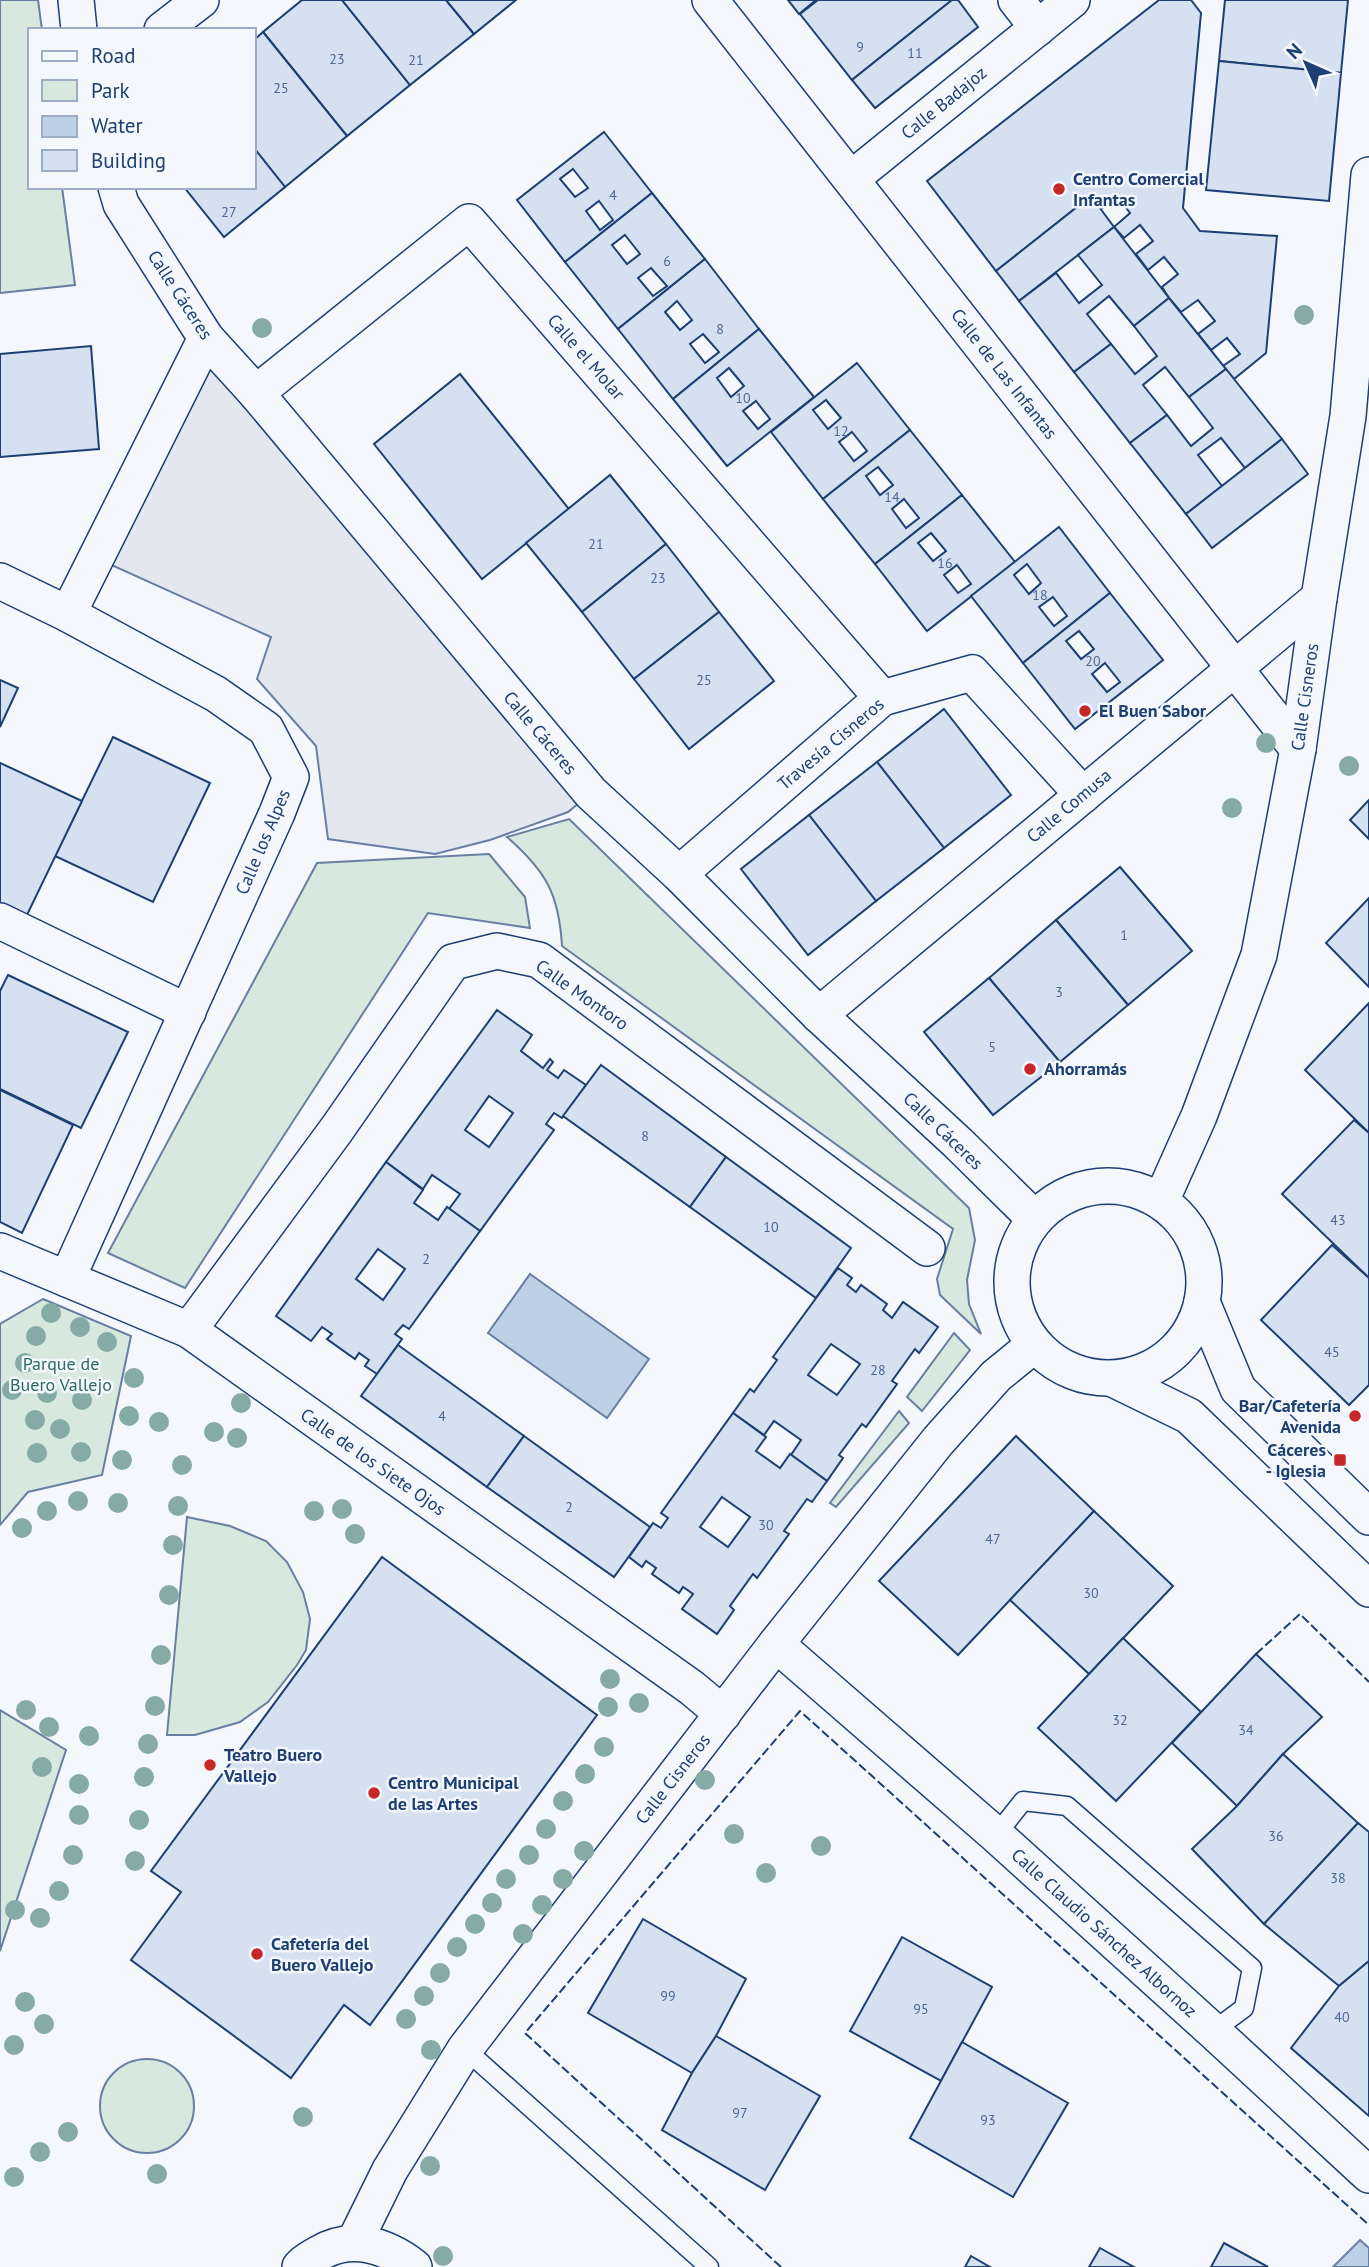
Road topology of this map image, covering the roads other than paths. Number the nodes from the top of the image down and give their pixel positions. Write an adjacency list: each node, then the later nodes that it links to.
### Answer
1 (76, 0): 6 (street)
2 (201, 0): 7 (street)
3 (710, 0): 10 (street, Calle de Las Infantas)
4 (1016, 0): 8 (street)
5 (1072, 0): 8 (street, Calle Badajoz)
6 (79, 28)
7 (165, 28)
8 (1038, 28): 10 (street, Calle Badajoz)
9 (1369, 175): 14 (street, Calle Cisneros)
10 (851, 179): 18 (street, Calle de Las Infantas)
11 (117, 189): 12 (street, Calle Cáceres)
12 (206, 338): 13 (street, Calle Cáceres); 17 (street)
13 (256, 393): 19 (street, Calle el Molar); 22 (street, Calle Cáceres)
14 (1359, 416): 16 (street, Calle Cisneros)
15 (0, 581): 17 (street, Calle los Alpes)
16 (1319, 598): 18 (street, Calle Comusa); 20 (street, Calle Cisneros)
17 (68, 614): 24 (street, Calle los Alpes)
18 (1235, 668): 20 (street, Calle de Las Infantas); 21 (street, Calle Comusa)
19 (882, 698): 21 (street, Travesía Cisneros); 22 (street, Travesía Cisneros)
20 (1298, 748): 26 (street, Calle Cisneros)
21 (1083, 794): 25 (street, Calle Comusa)
22 (679, 874): 25 (street, Calle Cáceres)
23 (0, 921): 24 (street)
24 (188, 1012): 30 (street, Calle los Alpes)
25 (819, 1014): 27 (street, Calle Cáceres)
26 (1161, 1200): 27 (street); 31 (street)
27 (1034, 1218): 33 (street)
28 (927, 1248): 32 (street, Calle Montoro)
29 (0, 1251): 30 (street, Calle de los Siete Ojos)
30 (67, 1279): 32 (street, Calle de los Siete Ojos)
31 (1202, 1302): 34 (street); 35 (street)
32 (189, 1330): 38 (street, Calle de los Siete Ojos)
33 (1034, 1345): 34 (street); 37 (street, Calle Cisneros)
34 (1113, 1378): 36 (street)
35 (1369, 1517)
36 (1369, 1589)
37 (776, 1644): 38 (street, Calle Cisneros); 39 (street, Calle Claudio Sánchez Albornoz)
38 (723, 1714): 41 (street, Calle Cisneros)
39 (996, 1835): 40 (street, Calle Claudio Sánchez Albornoz); 40 (lane, Calle Claudio Sánchez Albornoz)
40 (1213, 2031): 42 (street, Calle Claudio Sánchez Albornoz)
41 (465, 2049): 43 (street, Calle Cisneros); 46 (lane)
42 (1369, 2175)
43 (354, 2243): 44 (street); 45 (street)
44 (300, 2267)
45 (414, 2267)
46 (709, 2267)

